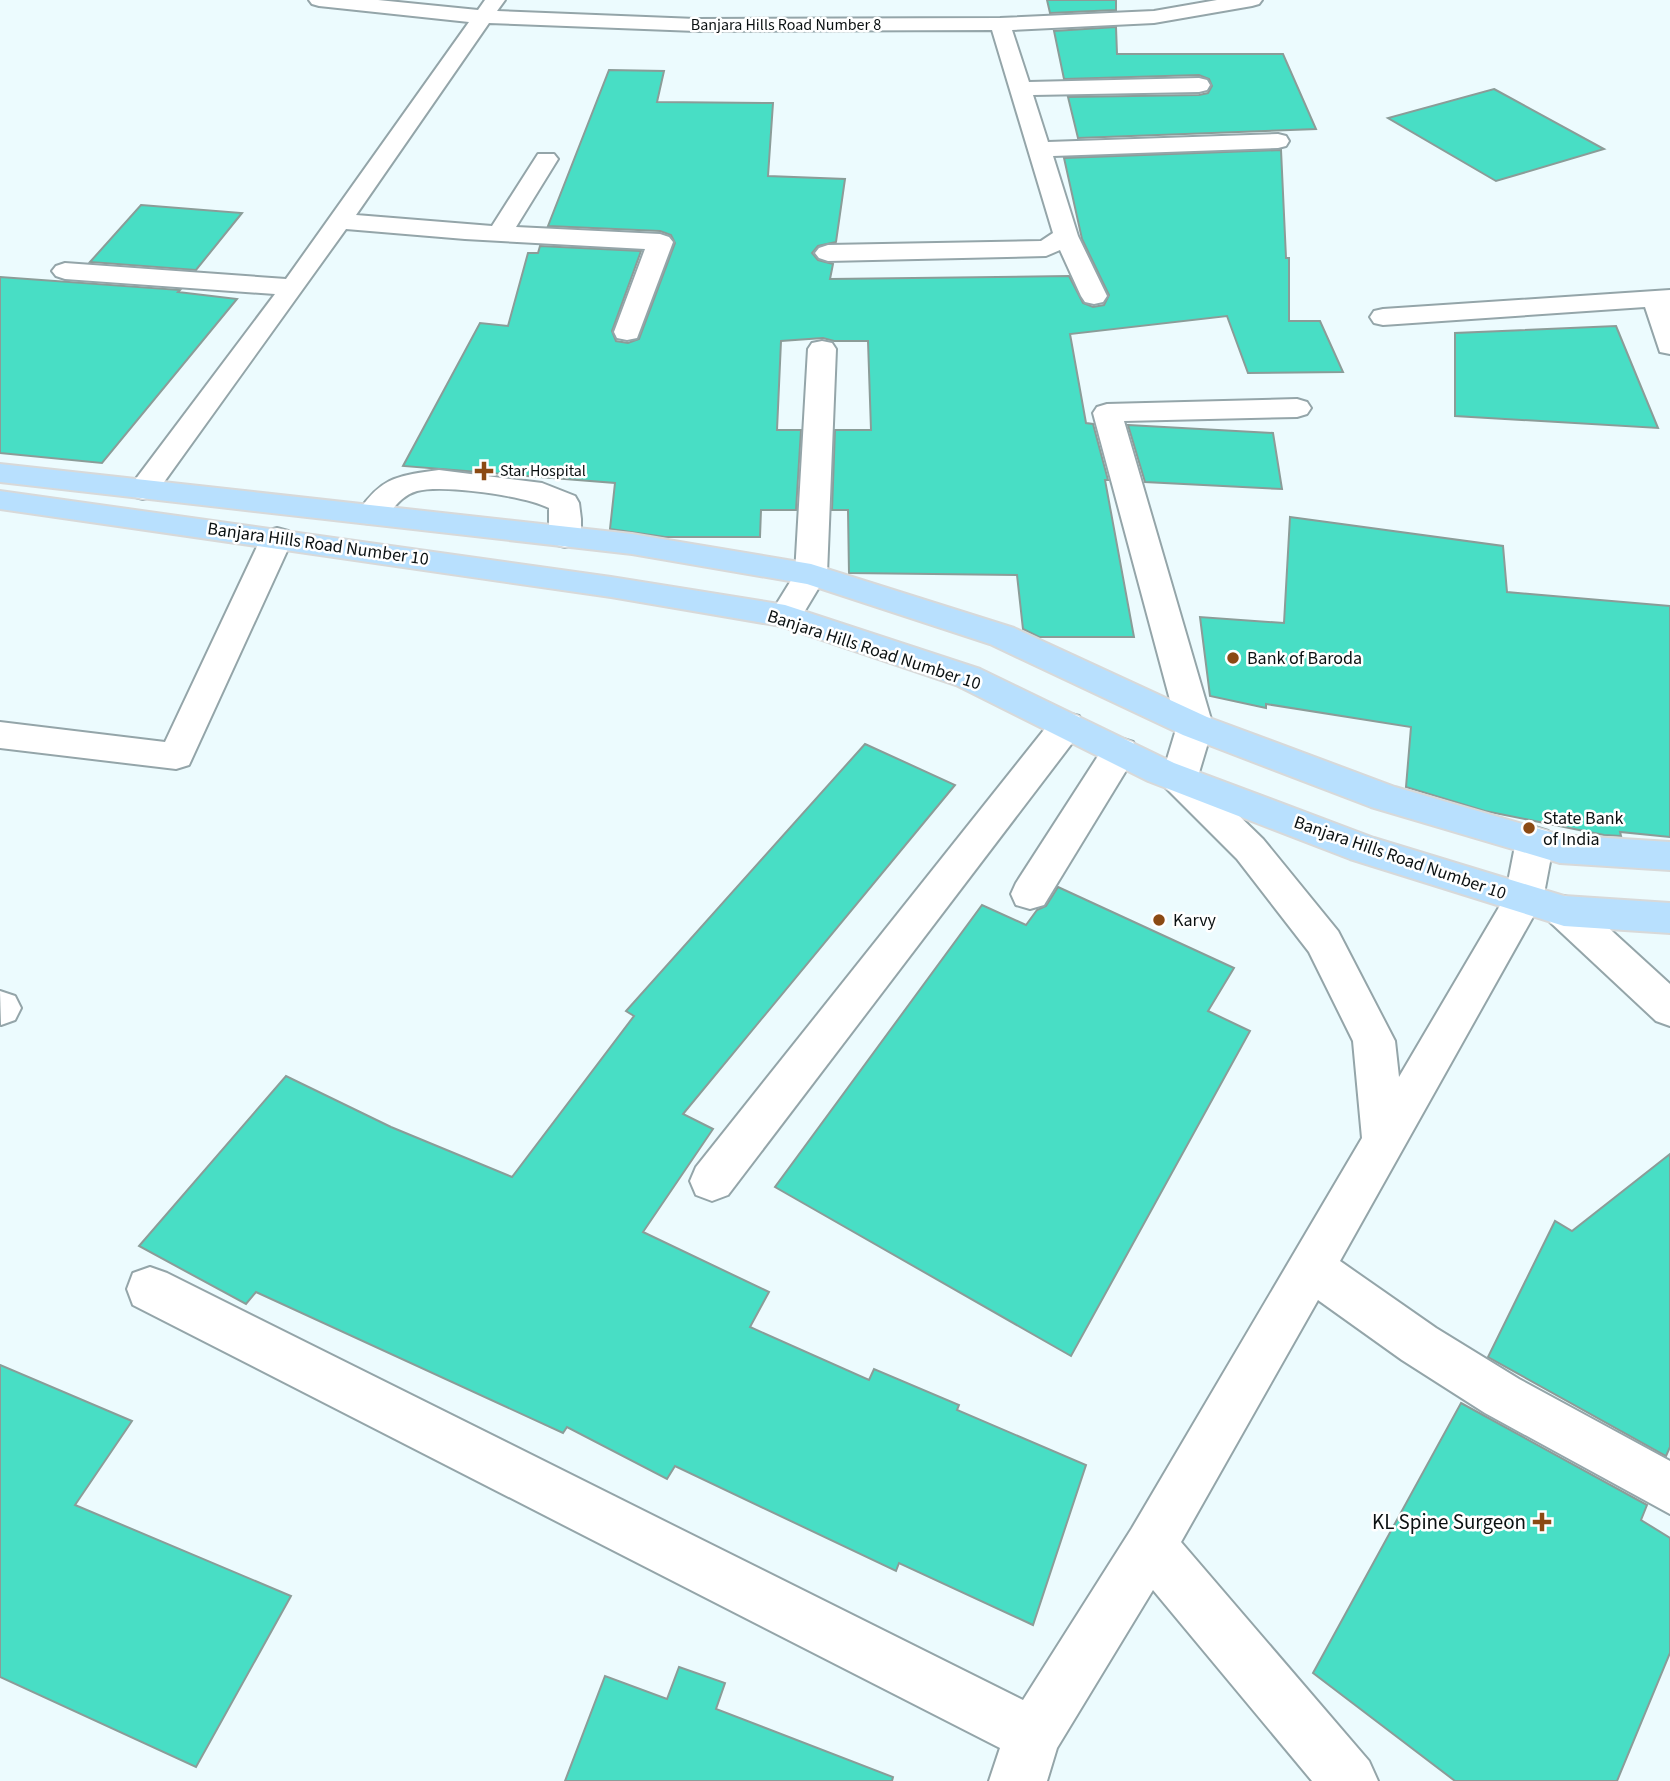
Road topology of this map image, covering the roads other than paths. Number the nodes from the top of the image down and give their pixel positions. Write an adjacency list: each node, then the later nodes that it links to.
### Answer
1 (319, 0): 4 (street, Banjara Hills Road Number 8)
2 (1252, 0): 5 (street, Banjara Hills Road Number 8)
3 (886, 3): 6 (street)
4 (490, 8): 6 (street, Banjara Hills Road Number 8); 12 (street)
5 (1000, 24): 6 (street, Banjara Hills Road Number 8); 8 (street)
6 (889, 25)
7 (1199, 85): 8 (street)
8 (1021, 89): 10 (street)
9 (1278, 141): 10 (street)
10 (1040, 149): 14 (street)
11 (546, 159): 13 (street)
12 (338, 221): 13 (street); 17 (street)
13 (504, 235): 21 (street)
14 (1066, 236): 15 (street); 18 (street)
15 (828, 253)
16 (65, 271): 17 (street)
17 (293, 287): 26 (street)
18 (1094, 296)
19 (1663, 298): 20 (street); 22 (street)
20 (1383, 317)
21 (627, 332)
22 (1670, 346)
23 (822, 349): 31 (street)
24 (1297, 408): 34 (street)
25 (0, 473): 26 (main road, Banjara Hills Road Number 10)
26 (144, 490): 28 (main road, Banjara Hills Road Number 10)
27 (0, 500): 30 (main road, Banjara Hills Road Number 10)
28 (371, 515): 29 (main road, Banjara Hills Road Number 10); 29 (street)
29 (565, 537): 31 (main road, Banjara Hills Road Number 10)
30 (277, 538): 32 (main road, Banjara Hills Road Number 10); 35 (street)
31 (811, 574): 32 (street); 34 (main road, Banjara Hills Road Number 10)
32 (785, 616): 33 (main road, Banjara Hills Road Number 10)
33 (1067, 725): 36 (main road, Banjara Hills Road Number 10); 45 (street)
34 (1195, 726): 37 (street); 38 (main road, Banjara Hills Road Number 10)
35 (0, 735)
36 (1120, 751): 37 (main road, Banjara Hills Road Number 10); 40 (street)
37 (1179, 779): 41 (main road, Banjara Hills Road Number 10); 44 (street)
38 (1535, 841): 39 (main road, Banjara Hills Road Number 10); 41 (street)
39 (1670, 856)
40 (1030, 894)
41 (1544, 905): 42 (main road, Banjara Hills Road Number 10); 43 (street); 44 (street)
42 (1670, 918)
43 (1670, 1009)
44 (1384, 1139): 46 (street)
45 (712, 1181)
46 (1310, 1267): 48 (street); 49 (street)
47 (150, 1289): 50 (street)
48 (1670, 1489)
49 (1150, 1546): 50 (street); 51 (street)
50 (1025, 1758)
51 (1349, 1781)

